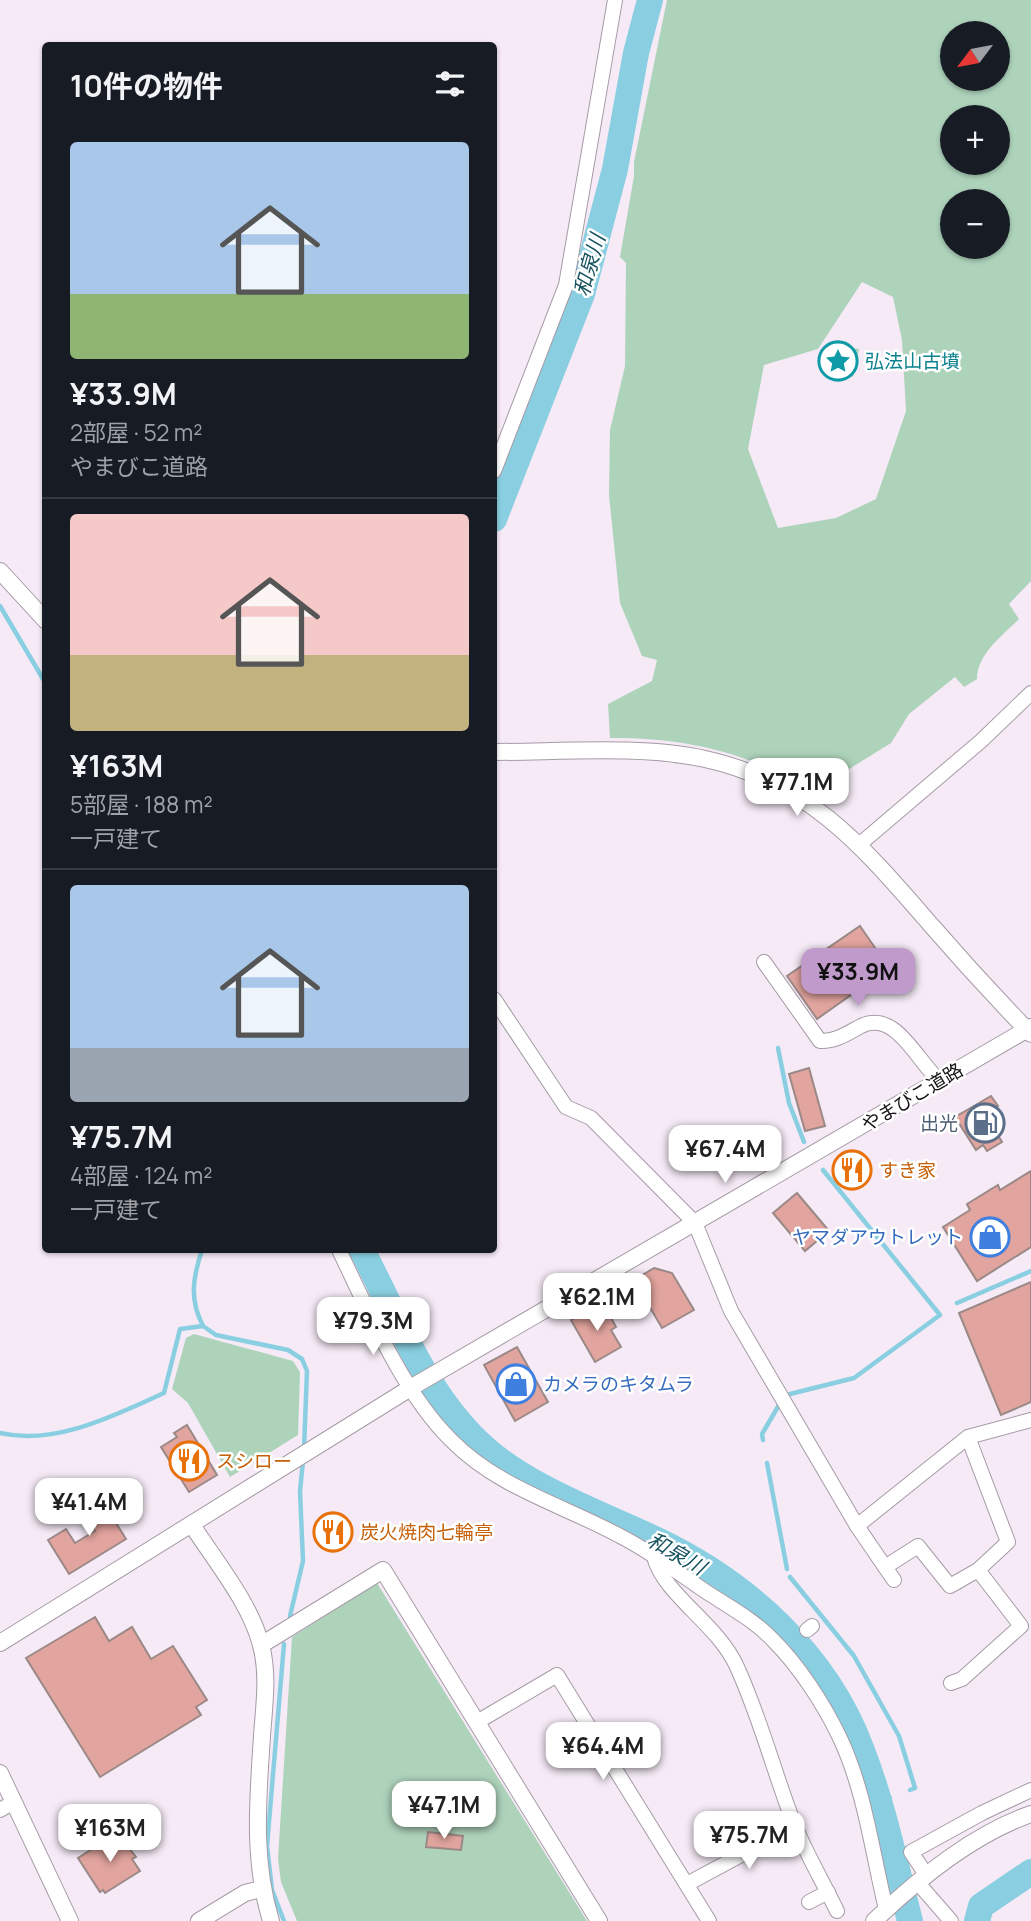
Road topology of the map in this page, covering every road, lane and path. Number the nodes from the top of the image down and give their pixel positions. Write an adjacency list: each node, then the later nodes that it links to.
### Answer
1 (615, 0): 2 (street)
2 (497, 463)
3 (0, 571): 4 (street)
4 (42, 617)
5 (1031, 693): 7 (street)
6 (497, 752): 7 (street)
7 (860, 844): 10 (street)
8 (764, 962): 11 (street)
9 (497, 1004): 12 (street)
10 (1030, 1031): 11 (street, やまびこ道路)
11 (940, 1081): 12 (street, やまびこ道路)
12 (695, 1223): 14 (street, やまびこ道路); 18 (street)
13 (340, 1253): 14 (street)
14 (416, 1385): 17 (street, やまびこ道路); 19 (street)
15 (1031, 1420): 16 (street)
16 (968, 1437): 18 (street); 21 (street)
17 (192, 1525): 23 (street, やまびこ道路); 24 (street)
18 (857, 1526): 20 (street)
19 (654, 1557): 31 (street); 37 (street)
20 (885, 1567): 21 (street); 22 (street)
21 (978, 1570): 25 (street)
22 (894, 1580)
23 (0, 1643)
24 (261, 1645): 26 (street); 34 (street)
25 (951, 1683)
26 (477, 1722): 33 (street); 42 (street)
27 (0, 1773): 29 (street)
28 (1031, 1790): 32 (street)
29 (7, 1806): 39 (street)
30 (1031, 1814): 32 (street)
31 (795, 1826): 33 (street); 35 (street)
32 (919, 1883): 37 (street); 45 (street)
33 (687, 1884): 43 (street)
34 (261, 1889): 40 (street); 41 (street)
35 (828, 1892): 36 (street); 38 (street)
36 (809, 1902)
37 (889, 1907): 44 (street)
38 (837, 1910)
39 (70, 1921)
40 (199, 1921)
41 (271, 1921)
42 (599, 1921)
43 (709, 1921)
44 (874, 1921)
45 (951, 1921)

